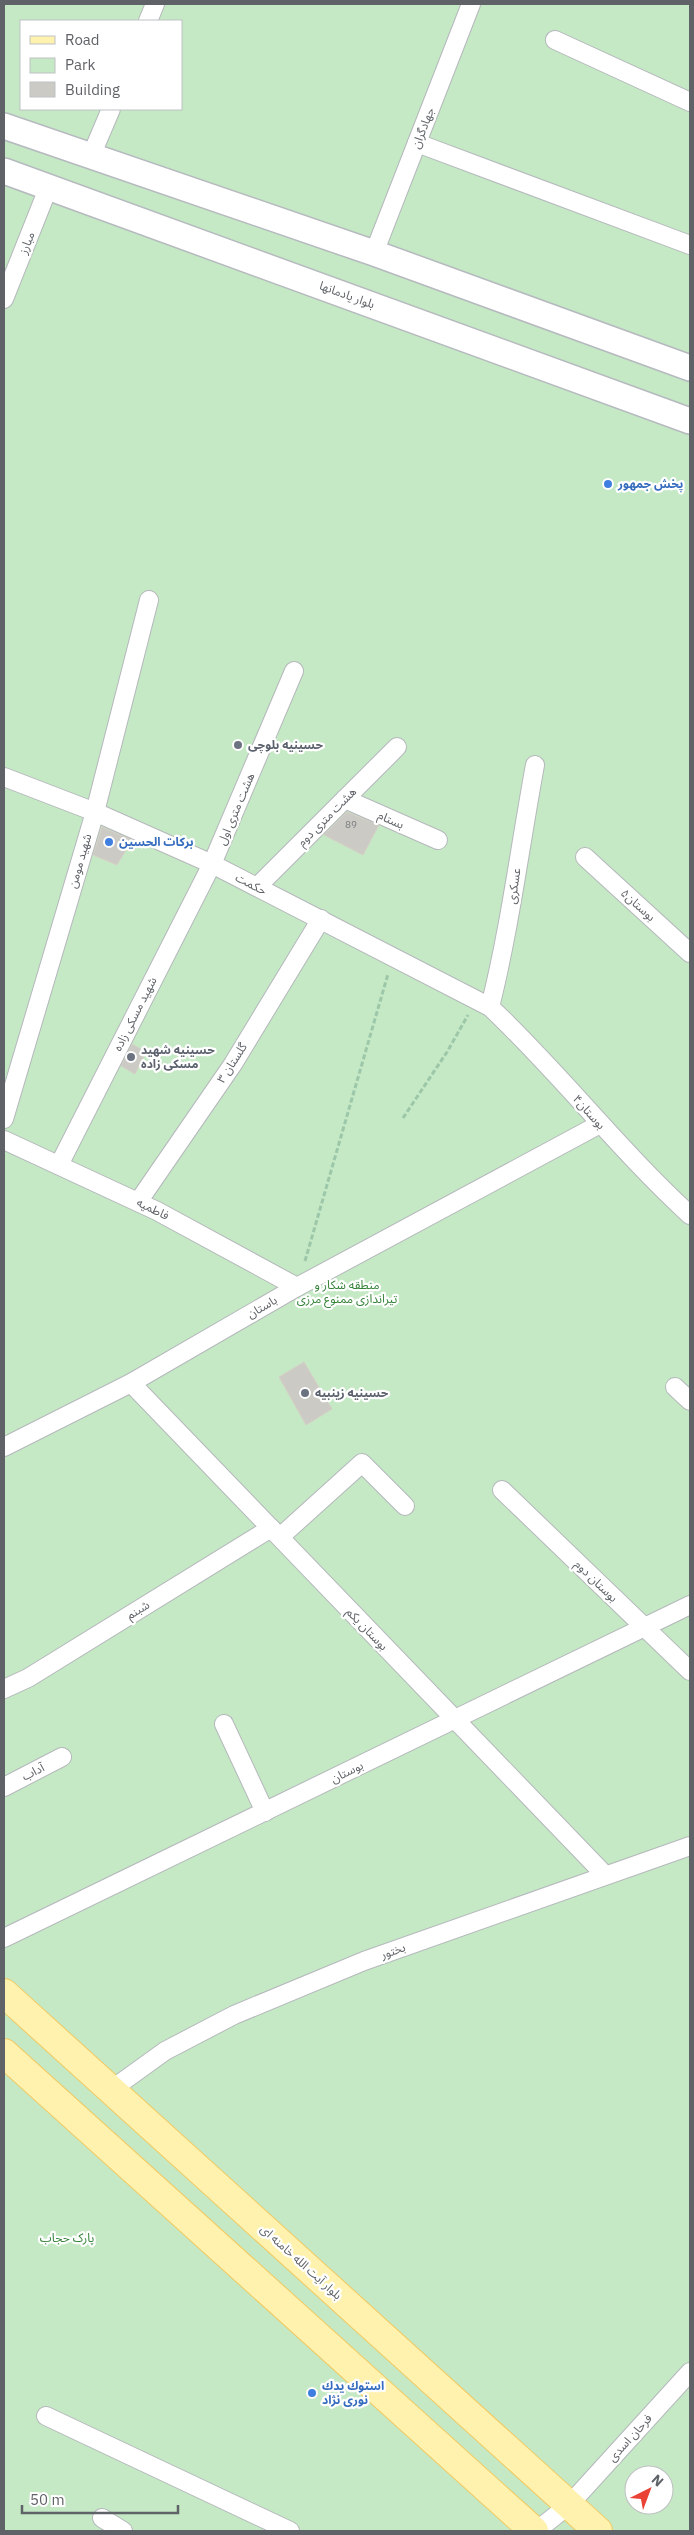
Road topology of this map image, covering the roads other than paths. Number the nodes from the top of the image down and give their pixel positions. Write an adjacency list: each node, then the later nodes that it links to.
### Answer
1 (155, 4): 3 (street)
2 (472, 4): 8 (street, جهادگران)
3 (148, 20)
4 (554, 40): 5 (street)
5 (690, 102)
6 (111, 110): 9 (street)
7 (4, 126): 9 (main road)
8 (417, 143): 12 (street); 13 (street, جهادگران)
9 (91, 156): 13 (main road)
10 (4, 170): 11 (main road, بلوار یادمانها)
11 (49, 186): 14 (street, مبارز); 16 (main road, بلوار یادمانها)
12 (690, 245)
13 (374, 253): 15 (main road)
14 (4, 299)
15 (690, 368)
16 (690, 421)
17 (149, 600): 23 (street, شهید مومن)
18 (294, 671): 26 (street, هشت متری اول)
19 (397, 747): 22 (street, هشت متری دوم)
20 (536, 765): 30 (street, عسکری)
21 (4, 777): 23 (street, حکمت)
22 (345, 799): 24 (street, بستام); 27 (street, هشت متری دوم)
23 (94, 812): 26 (street, حکمت); 31 (street, شهید مومن)
24 (438, 840)
25 (586, 857): 29 (street, بوستان۵)
26 (212, 864): 27 (street, حکمت); 34 (street, شهید مسکی زاده)
27 (257, 887): 28 (street, حکمت)
28 (321, 920): 30 (street, حکمت); 35 (street, گلستان ۳)
29 (690, 953)
30 (483, 1004): 32 (street, بوستان۴)
31 (4, 1119)
32 (600, 1124): 36 (street, بوستان۴); 37 (street, باستان)
33 (4, 1140): 34 (street, فاطمیه)
34 (58, 1165): 35 (street, فاطمیه)
35 (138, 1202): 37 (street, فاطمیه)
36 (690, 1215)
37 (297, 1287): 38 (street, باستان)
38 (131, 1383): 41 (street, باستان); 44 (street, بوستان یکم)
39 (674, 1387): 40 (street)
40 (690, 1402)
41 (4, 1447)
42 (502, 1490): 46 (street, بوستان دوم)
43 (405, 1506): 44 (street, شبنم)
44 (275, 1533): 48 (street, شبنم); 49 (street, بوستان یکم)
45 (690, 1605): 46 (street, بوستان)
46 (644, 1627): 47 (street, بوستان دوم); 49 (street, بوستان)
47 (690, 1672)
48 (4, 1690)
49 (454, 1720): 53 (street, بوستان); 55 (street, بوستان یکم)
50 (224, 1724): 53 (street)
51 (62, 1758): 52 (street, آداب)
52 (4, 1787)
53 (264, 1812): 56 (street, بوستان)
54 (690, 1846): 55 (street, بختور)
55 (604, 1874): 59 (street, بختور)
56 (4, 1938)
57 (4, 1993): 59 (main road, بلوار آیت الله خامنه ای)
58 (4, 2053): 66 (main road)
59 (111, 2090): 62 (main road, بلوار آیت الله خامنه ای)
60 (690, 2372): 62 (street, فرحان اسدی)
61 (46, 2416): 65 (street)
62 (569, 2505): 66 (street, فرحان اسدی); 67 (main road, بلوار آیت الله خامنه ای)
63 (102, 2518): 64 (street)
64 (123, 2531)
65 (290, 2531)
66 (535, 2531)
67 (598, 2531)

